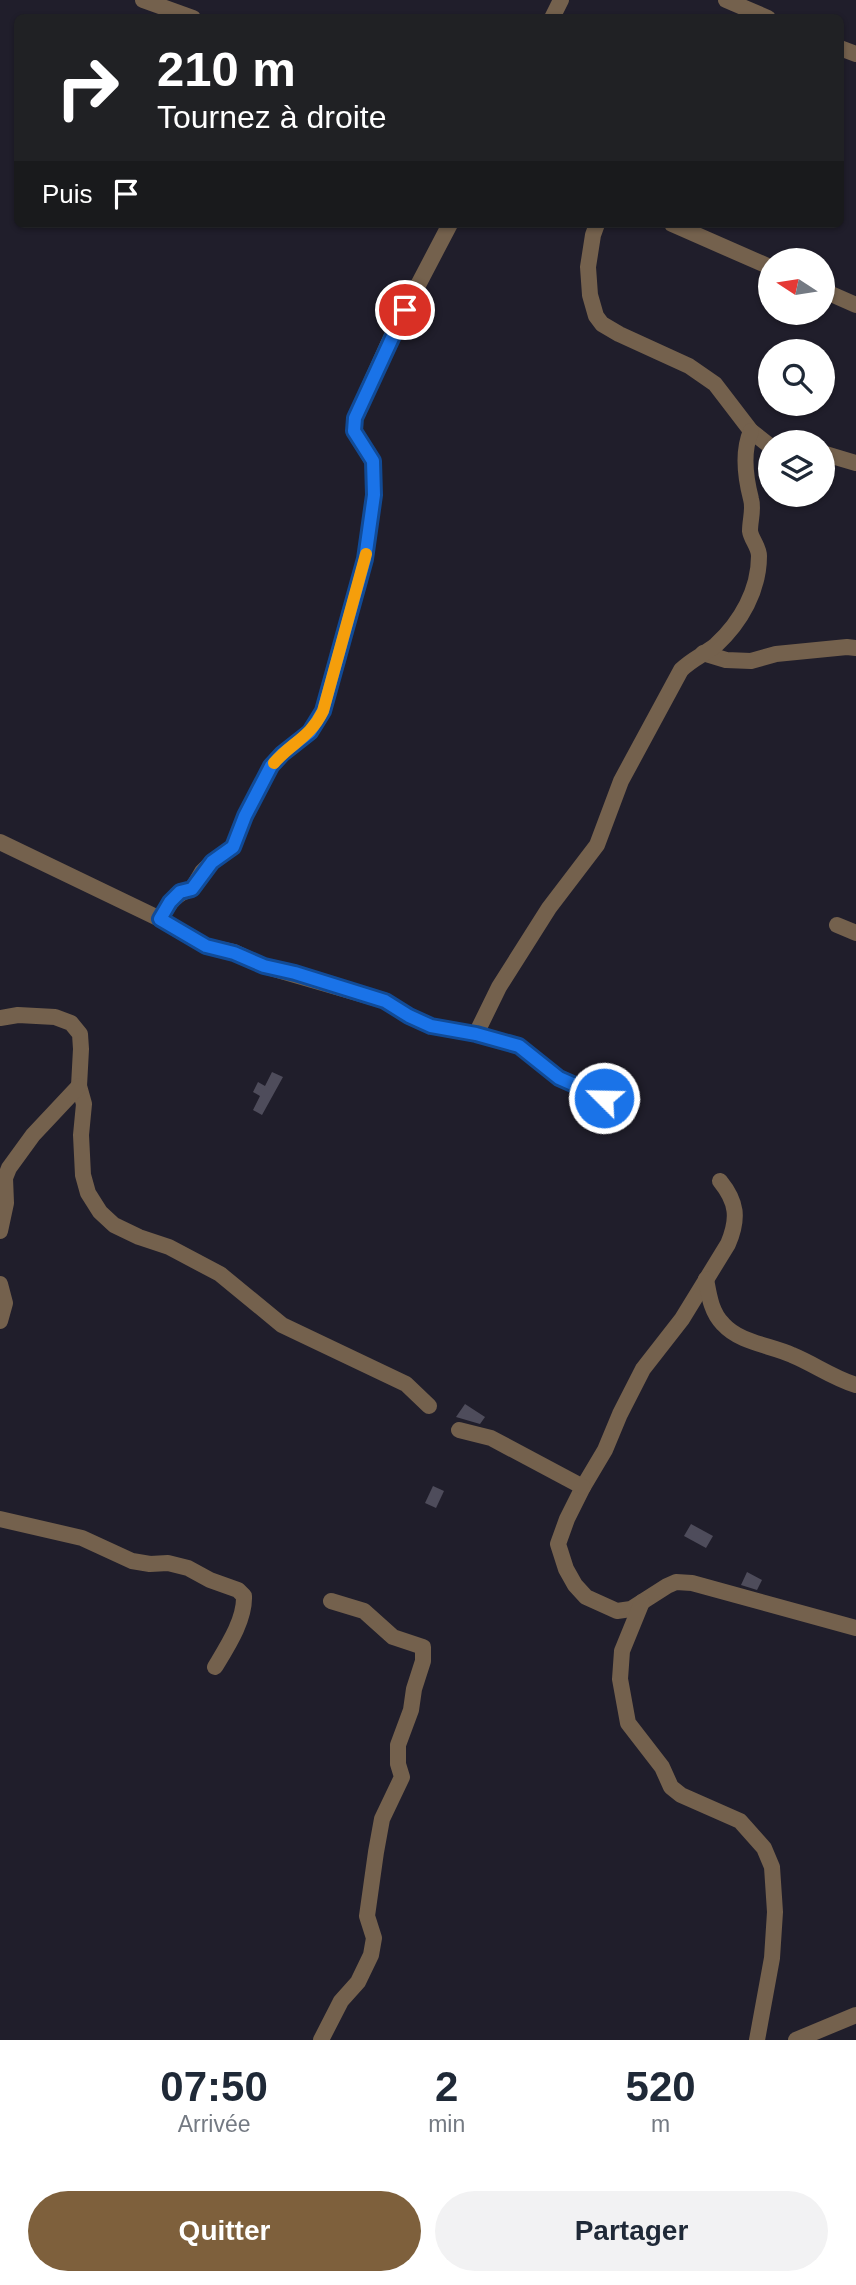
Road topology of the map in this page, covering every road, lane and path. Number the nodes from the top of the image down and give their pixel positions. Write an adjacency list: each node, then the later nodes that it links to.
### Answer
1 (143, 0): 3 (street)
2 (726, 0): 4 (street)
3 (182, 14)
4 (759, 14)
5 (448, 228): 18 (street)
6 (596, 228): 11 (street)
7 (681, 228): 8 (street)
8 (758, 262)
9 (835, 296): 10 (street)
10 (856, 305)
11 (751, 431): 12 (street); 16 (street)
12 (758, 437)
13 (835, 457): 14 (street)
14 (856, 463)
15 (856, 648): 16 (street)
16 (703, 653): 22 (street)
17 (0, 842): 18 (street)
18 (160, 919): 22 (street)
19 (837, 925): 20 (street)
20 (856, 933)
21 (0, 1018): 23 (street)
22 (476, 1034): 24 (street)
23 (79, 1086): 26 (street); 31 (street)
24 (604, 1098)
25 (720, 1181): 27 (street)
26 (0, 1231)
27 (706, 1279): 30 (street); 33 (street)
28 (0, 1284): 29 (street)
29 (0, 1321)
30 (856, 1385)
31 (429, 1406)
32 (459, 1430): 33 (street)
33 (583, 1487): 36 (street)
34 (0, 1519): 38 (street)
35 (331, 1601): 40 (street)
36 (642, 1602): 37 (street); 41 (street)
37 (856, 1628)
38 (215, 1668)
39 (856, 2015): 42 (street)
40 (321, 2040)
41 (757, 2040)
42 (796, 2040)

